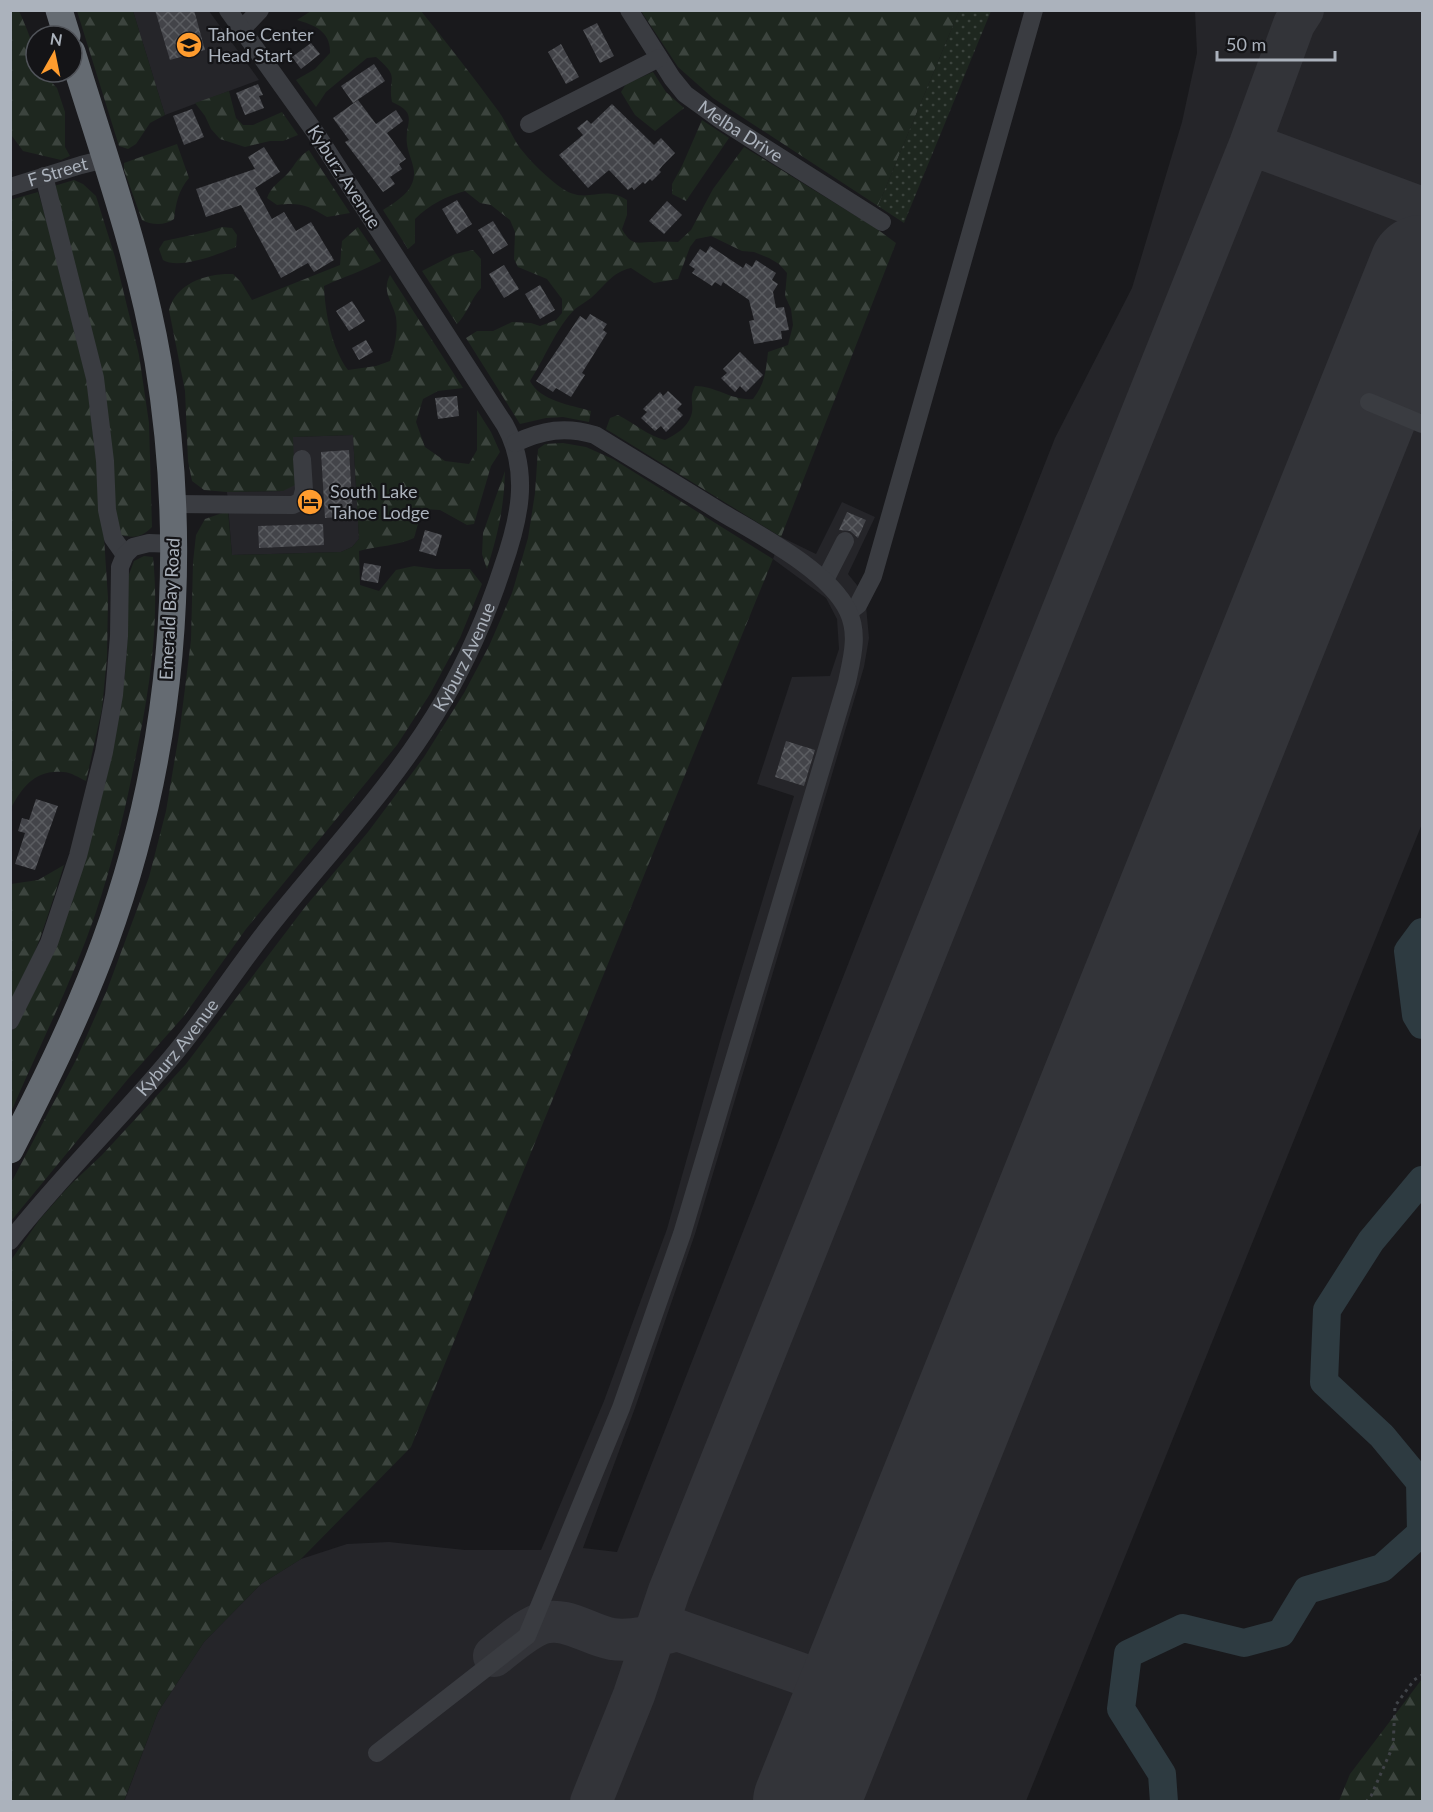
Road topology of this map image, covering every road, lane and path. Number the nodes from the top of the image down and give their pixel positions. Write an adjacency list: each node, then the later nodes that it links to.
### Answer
1 (228, 10): 5 (street, Kyburz Avenue)
2 (260, 10): 5 (street)
3 (629, 10): 6 (street, Melba Drive)
4 (1034, 10): 22 (street)
5 (242, 29): 15 (street, Kyburz Avenue)
6 (659, 58): 8 (street); 12 (street, Melba Drive)
7 (82, 84): 9 (highway, Emerald Bay Road)
8 (529, 124)
9 (105, 159): 10 (street, F Street); 17 (highway, Emerald Bay Road)
10 (44, 176): 11 (street, F Street); 20 (street)
11 (10, 187)
12 (882, 222)
13 (1368, 402): 14 (street)
14 (1422, 424)
15 (514, 442): 21 (street); 25 (street, Kyburz Avenue)
16 (302, 459): 17 (street)
17 (174, 504): 19 (highway, Emerald Bay Road)
18 (844, 541): 21 (street)
19 (174, 544): 20 (street); 24 (highway, Emerald Bay Road)
20 (125, 555): 23 (street)
21 (825, 580): 22 (street)
22 (849, 612): 27 (street)
23 (10, 1021)
24 (10, 1150)
25 (10, 1241)
26 (1422, 1676): 28 (path)
27 (376, 1753)
28 (1366, 1802)

